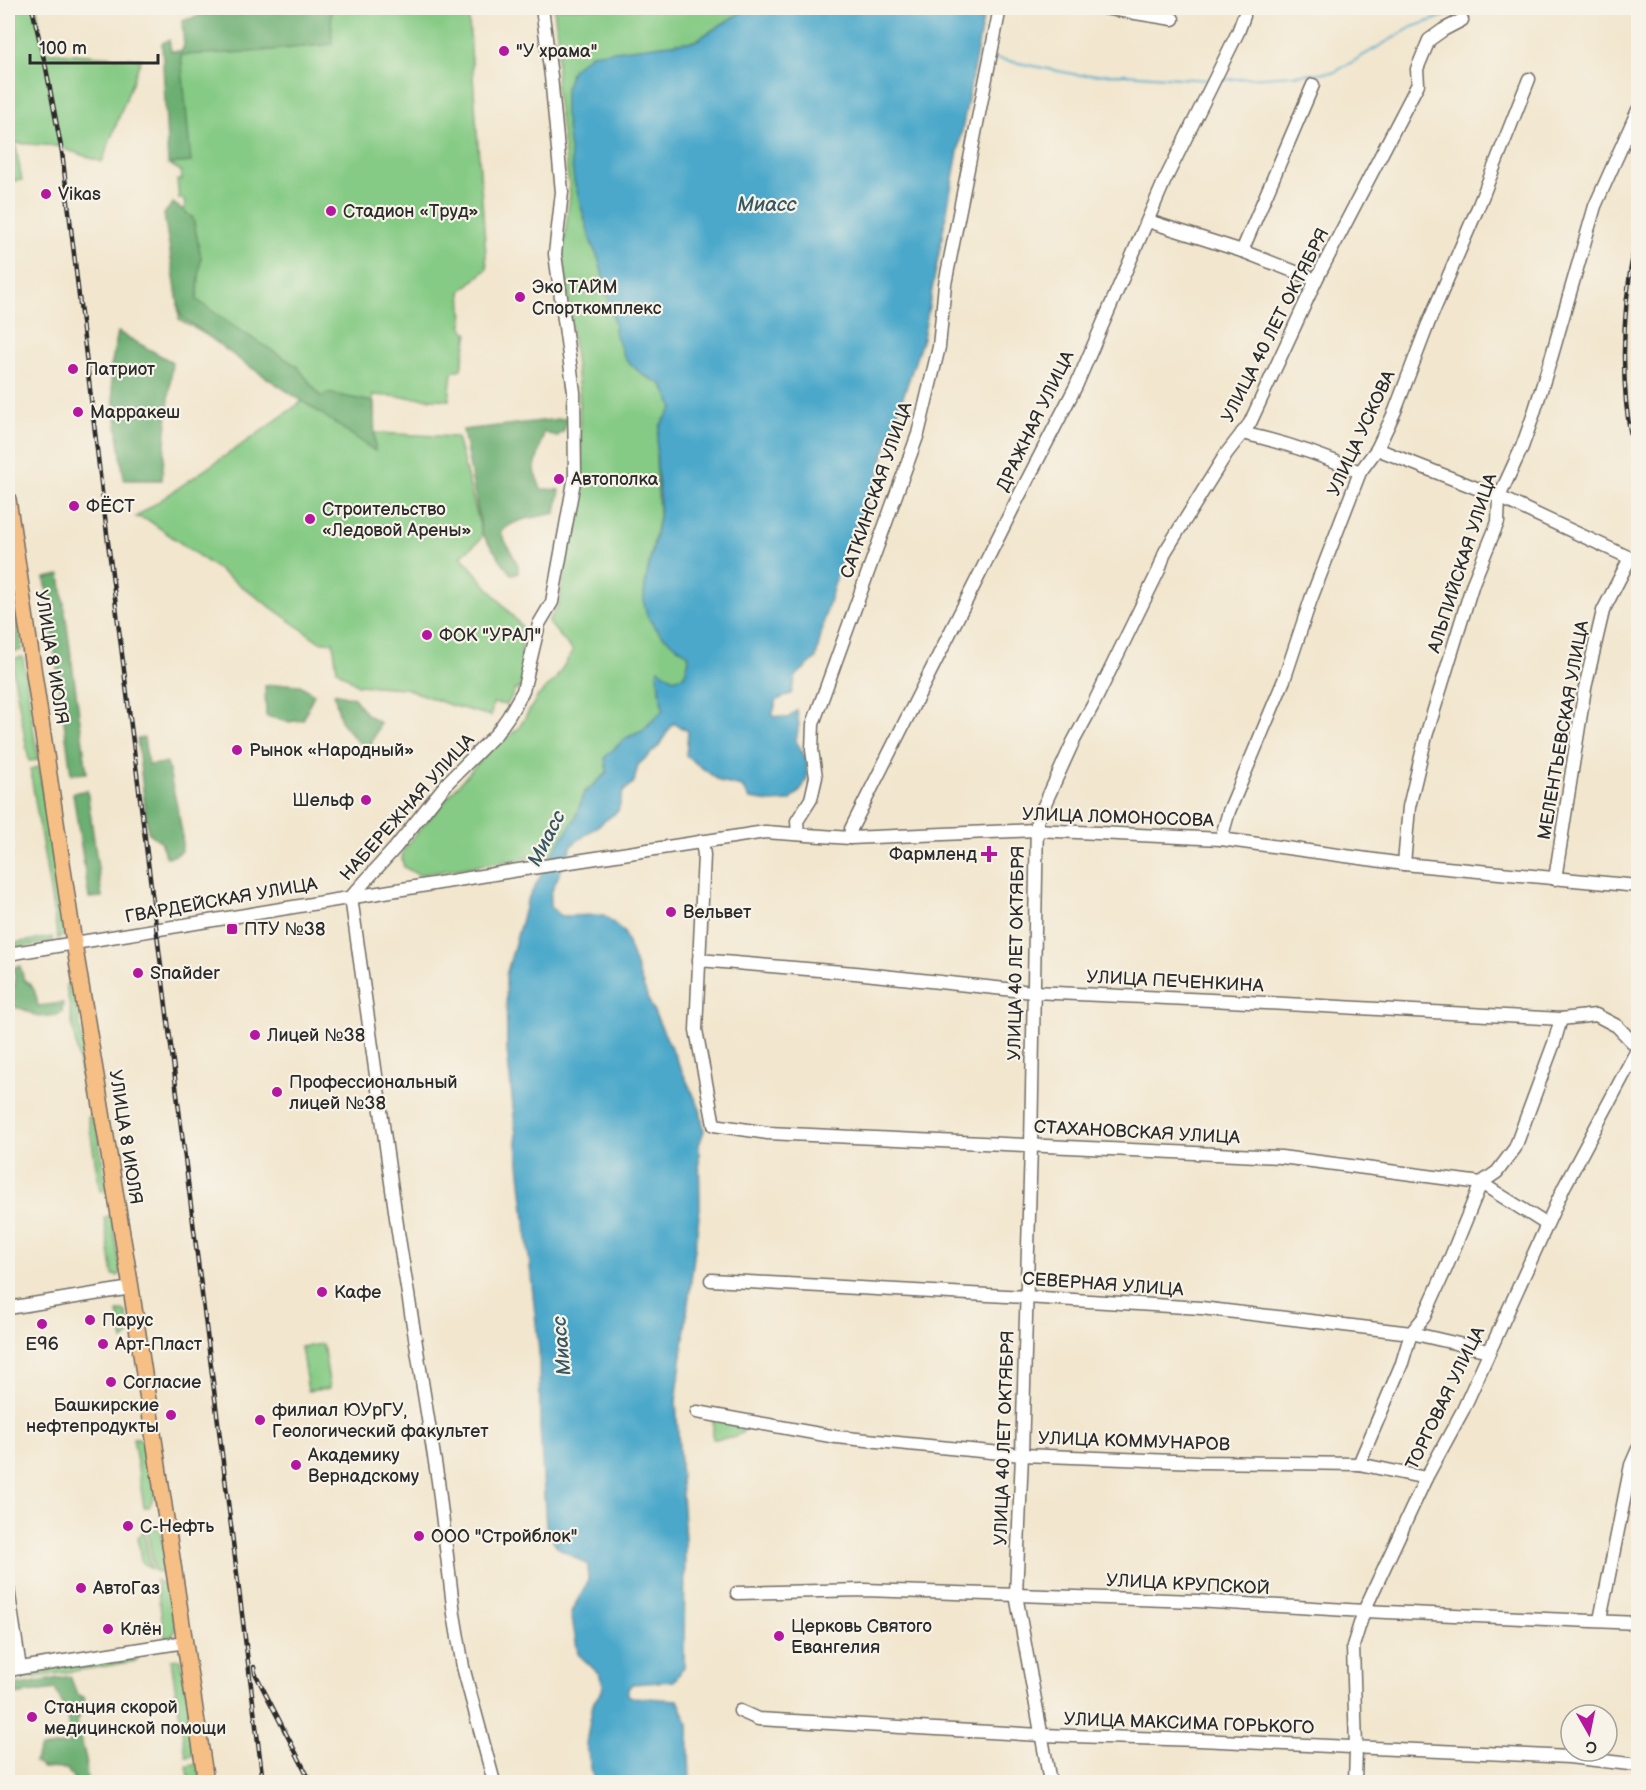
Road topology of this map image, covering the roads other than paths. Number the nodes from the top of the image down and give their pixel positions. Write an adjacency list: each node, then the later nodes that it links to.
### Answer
1 (542, 8): 28 (street, НАБЕРЕЖНАЯ УЛИЦА)
2 (1000, 8): 20 (street, САТКИНСКАЯ УЛИЦА)
3 (1104, 8): 5 (street)
4 (1244, 16): 10 (street, ДРАЖНАЯ УЛИЦА)
5 (1173, 19)
6 (1462, 20): 12 (street, УЛИЦА 40 ЛЕТ ОКТЯБРЯ)
7 (1529, 79): 14 (street, УЛИЦА УСКОВА)
8 (1313, 85): 11 (street)
9 (1638, 110): 16 (street, АЛЬПИЙСКАЯ УЛИЦА)
10 (1148, 221): 11 (street); 21 (street, ДРАЖНАЯ УЛИЦА)
11 (1242, 251): 12 (street)
12 (1316, 280): 13 (street, УЛИЦА 40 ЛЕТ ОКТЯБРЯ)
13 (1242, 433): 15 (street); 19 (street, УЛИЦА 40 ЛЕТ ОКТЯБРЯ)
14 (1377, 449): 15 (street, УЛИЦА УСКОВА); 16 (street)
15 (1360, 472): 22 (street, УЛИЦА УСКОВА)
16 (1499, 497): 24 (street, АЛЬПИЙСКАЯ УЛИЦА); 26 (street, МЕЛЕНТЬЕВСКАЯ УЛИЦА)
17 (8, 499): 18 (main road, УЛИЦА 8 ИЮЛЯ)
18 (14, 584): 29 (main road, УЛИЦА 8 ИЮЛЯ)
19 (1036, 830): 21 (street, УЛИЦА ЛОМОНОСОВА); 22 (street, УЛИЦА ЛОМОНОСОВА); 32 (street, УЛИЦА 40 ЛЕТ ОКТЯБРЯ)
20 (798, 834): 21 (street, УЛИЦА ЛОМОНОСОВА); 23 (street, УЛИЦА ЛОМОНОСОВА)
21 (850, 838)
22 (1221, 839): 24 (street, УЛИЦА ЛОМОНОСОВА)
23 (702, 841): 25 (street, УЛИЦА ЛОМОНОСОВА); 31 (street)
24 (1404, 864): 26 (street, УЛИЦА ЛОМОНОСОВА)
25 (512, 871): 28 (street, ГВАРДЕЙСКАЯ УЛИЦА)
26 (1556, 879): 27 (street, УЛИЦА ЛОМОНОСОВА)
27 (1638, 886)
28 (351, 897): 29 (street, ГВАРДЕЙСКАЯ УЛИЦА); 62 (street, НАБЕРЕЖНАЯ УЛИЦА)
29 (74, 943): 30 (street, ГВАРДЕЙСКАЯ УЛИЦА); 39 (main road, УЛИЦА 8 ИЮЛЯ)
30 (8, 954)
31 (699, 960): 32 (street, УЛИЦА ПЕЧЕНКИНА); 35 (street, СТАХАНОВСКАЯ УЛИЦА)
32 (1033, 992): 33 (street, УЛИЦА ПЕЧЕНКИНА); 35 (street, УЛИЦА 40 ЛЕТ ОКТЯБРЯ)
33 (1561, 1019): 34 (street, УЛИЦА ПЕЧЕНКИНА); 36 (street)
34 (1638, 1048): 37 (street, ТОРГОВАЯ УЛИЦА)
35 (1030, 1145): 36 (street, СТАХАНОВСКАЯ УЛИЦА); 40 (street, УЛИЦА 40 ЛЕТ ОКТЯБРЯ)
36 (1481, 1184): 37 (street, СТАХАНОВСКАЯ УЛИЦА); 42 (street)
37 (1546, 1224): 43 (street, ТОРГОВАЯ УЛИЦА)
38 (711, 1280): 40 (street, СЕВЕРНАЯ УЛИЦА)
39 (131, 1288): 41 (street); 55 (main road, УЛИЦА 8 ИЮЛЯ)
40 (1026, 1297): 42 (street, СЕВЕРНАЯ УЛИЦА); 46 (street, УЛИЦА 40 ЛЕТ ОКТЯБРЯ)
41 (8, 1308)
42 (1411, 1333): 43 (street, СЕВЕРНАЯ УЛИЦА); 47 (street)
43 (1489, 1351): 48 (street, ТОРГОВАЯ УЛИЦА)
44 (697, 1412): 46 (street, УЛИЦА КОММУНАРОВ)
45 (1638, 1449): 53 (street)
46 (1022, 1455): 47 (street, УЛИЦА КОММУНАРОВ); 51 (street, УЛИЦА 40 ЛЕТ ОКТЯБРЯ)
47 (1359, 1464): 48 (street, УЛИЦА КОММУНАРОВ)
48 (1426, 1478): 52 (street, ТОРГОВАЯ УЛИЦА)
49 (8, 1588): 56 (street)
50 (736, 1593): 51 (street, УЛИЦА КРУПСКОЙ)
51 (1016, 1595): 52 (street, УЛИЦА КРУПСКОЙ); 58 (street, УЛИЦА 40 ЛЕТ ОКТЯБРЯ)
52 (1364, 1611): 53 (street, УЛИЦА КРУПСКОЙ); 59 (street, ТОРГОВАЯ УЛИЦА)
53 (1600, 1620): 54 (street, УЛИЦА КРУПСКОЙ)
54 (1638, 1623)
55 (185, 1642): 56 (street); 61 (main road, УЛИЦА 8 ИЮЛЯ)
56 (14, 1669)
57 (740, 1711): 58 (street, УЛИЦА МАКСИМА ГОРЬКОГО)
58 (1041, 1735): 59 (street, УЛИЦА МАКСИМА ГОРЬКОГО); 63 (street, УЛИЦА 40 ЛЕТ ОКТЯБРЯ)
59 (1356, 1748): 60 (street, УЛИЦА МАКСИМА ГОРЬКОГО); 64 (street, ТОРГОВАЯ УЛИЦА)
60 (1638, 1765)
61 (206, 1782)
62 (494, 1782)
63 (1050, 1782)
64 (1355, 1782)

